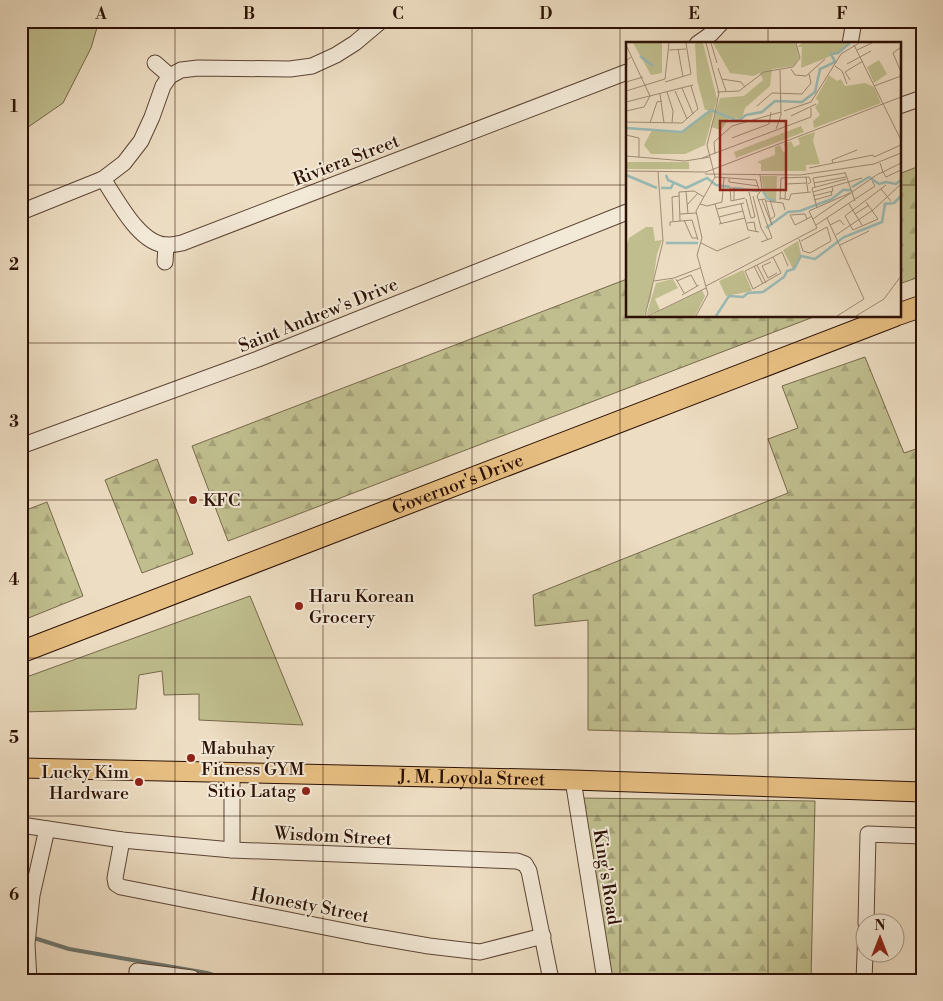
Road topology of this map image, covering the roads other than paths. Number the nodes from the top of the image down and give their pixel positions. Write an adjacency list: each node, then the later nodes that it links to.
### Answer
1 (381, 21): 8 (street)
2 (723, 21): 4 (street)
3 (854, 21): 5 (street)
4 (700, 42)
5 (850, 42)
6 (155, 63): 8 (street)
7 (626, 72): 14 (street, Riviera Street)
8 (170, 76): 11 (street)
9 (922, 98): 10 (street)
10 (900, 106)
11 (103, 179): 12 (street); 14 (street)
12 (21, 212)
13 (626, 212): 19 (street, Saint Andrew's Drive)
14 (166, 245): 15 (street)
15 (165, 262)
16 (922, 306): 17 (highway)
17 (900, 314)
18 (889, 318): 20 (highway, Governor's Drive)
19 (21, 446)
20 (21, 652)
21 (21, 768): 22 (main road, J. M. Loyola Street)
22 (232, 772): 23 (main road, J. M. Loyola Street); 29 (street)
23 (573, 780): 24 (main road, J. M. Loyola Street); 37 (street, King's Road)
24 (922, 792)
25 (21, 825): 26 (street, Wisdom Street)
26 (47, 829): 28 (street, Wisdom Street); 34 (street)
27 (922, 836): 30 (street)
28 (122, 840): 29 (street, Wisdom Street); 31 (street, Honesty Street)
29 (232, 850): 31 (street, Wisdom Street)
30 (866, 914)
31 (542, 936): 36 (street, Wisdom Street)
32 (865, 964): 38 (street)
33 (137, 975): 35 (street)
34 (29, 980)
35 (192, 980)
36 (551, 980)
37 (605, 980)
38 (864, 980)

